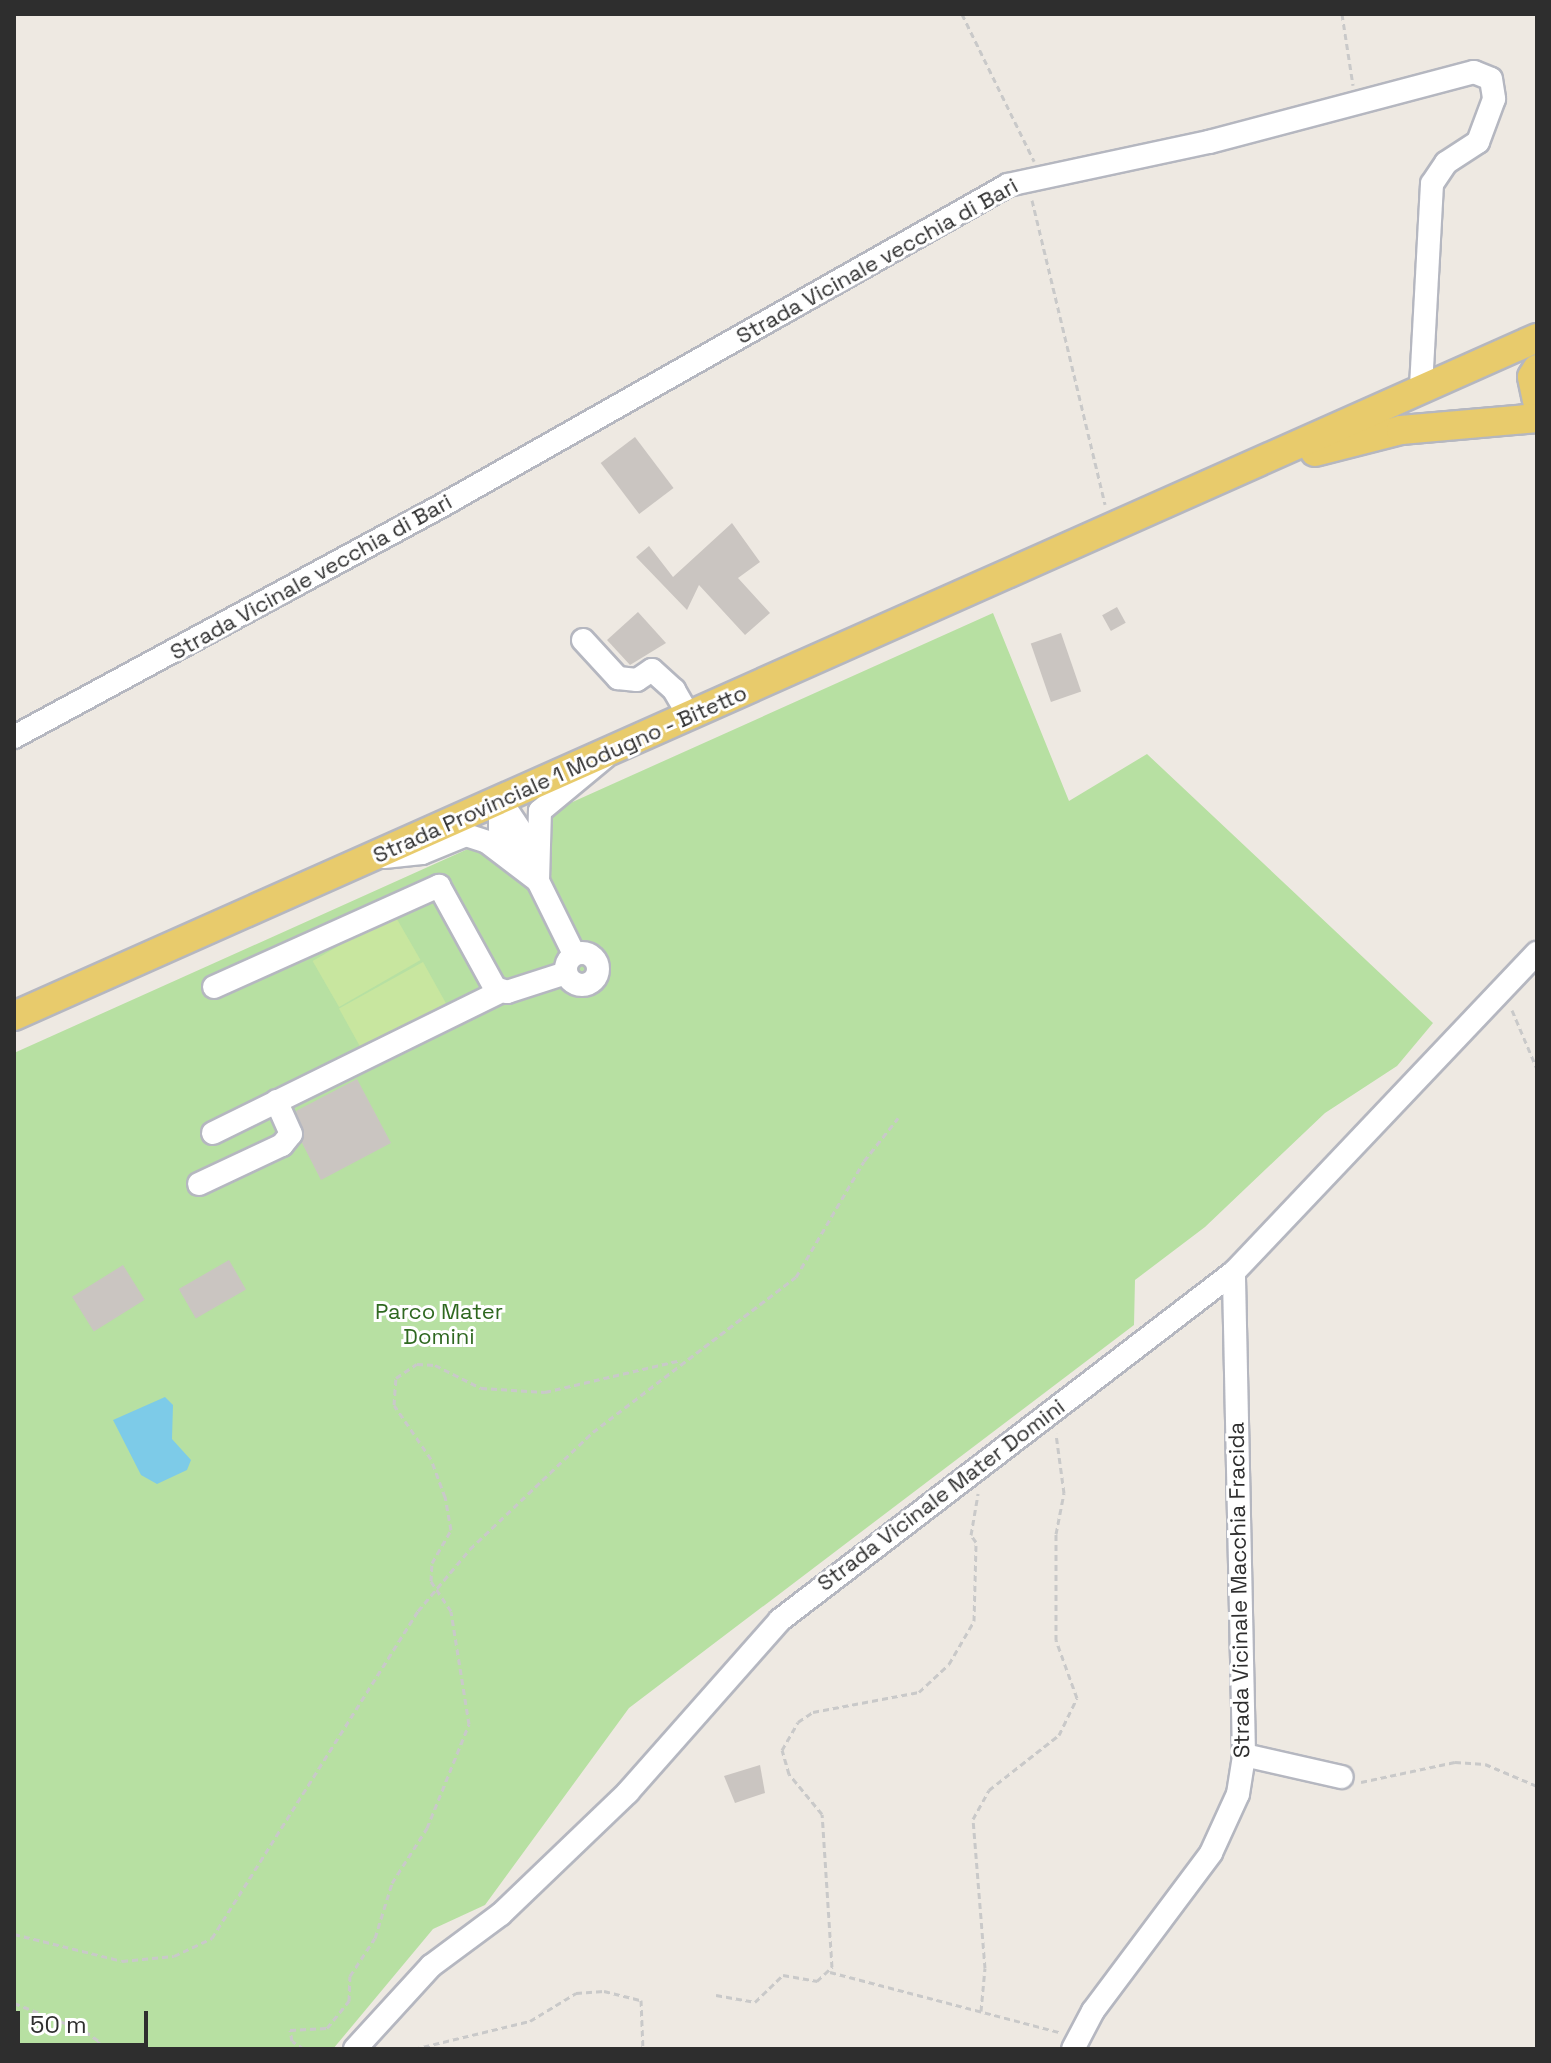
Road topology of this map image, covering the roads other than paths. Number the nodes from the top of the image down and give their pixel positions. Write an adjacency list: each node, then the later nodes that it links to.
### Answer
1 (1537, 338): 3 (main road)
2 (1537, 369): 4 (main road)
3 (1421, 388): 7 (main road); 10 (street, Strada Vicinale vecchia di Bari)
4 (1537, 403): 5 (main road); 7 (main road)
5 (1503, 418): 6 (main road); 7 (main road)
6 (1537, 418)
7 (1316, 443): 9 (main road, Strada Provinciale 1 Modugno - Bitetto)
8 (583, 640): 9 (street)
9 (689, 716): 11 (main road, Strada Provinciale 1 Modugno - Bitetto)
10 (14, 737)
11 (612, 750): 12 (main road, Strada Provinciale 1 Modugno - Bitetto); 14 (street)
12 (500, 800): 13 (main road, Strada Provinciale 1 Modugno - Bitetto); 14 (street)
13 (370, 859): 14 (street); 18 (main road, Strada Provinciale 1 Modugno - Bitetto)
14 (532, 868): 17 (street)
15 (1537, 953): 22 (street, Strada Vicinale Mater Domini)
16 (214, 987): 17 (street)
17 (502, 991): 19 (street)
18 (14, 1016)
19 (276, 1101): 20 (street); 21 (street)
20 (213, 1133)
21 (199, 1184)
22 (1234, 1272): 23 (street, Strada Vicinale Macchia Fracida); 26 (street, Strada Vicinale Mater Domini)
23 (1244, 1755): 24 (street); 25 (street, Strada Vicinale Macchia Fracida)
24 (1342, 1777)
25 (1075, 2044)
26 (355, 2049)

